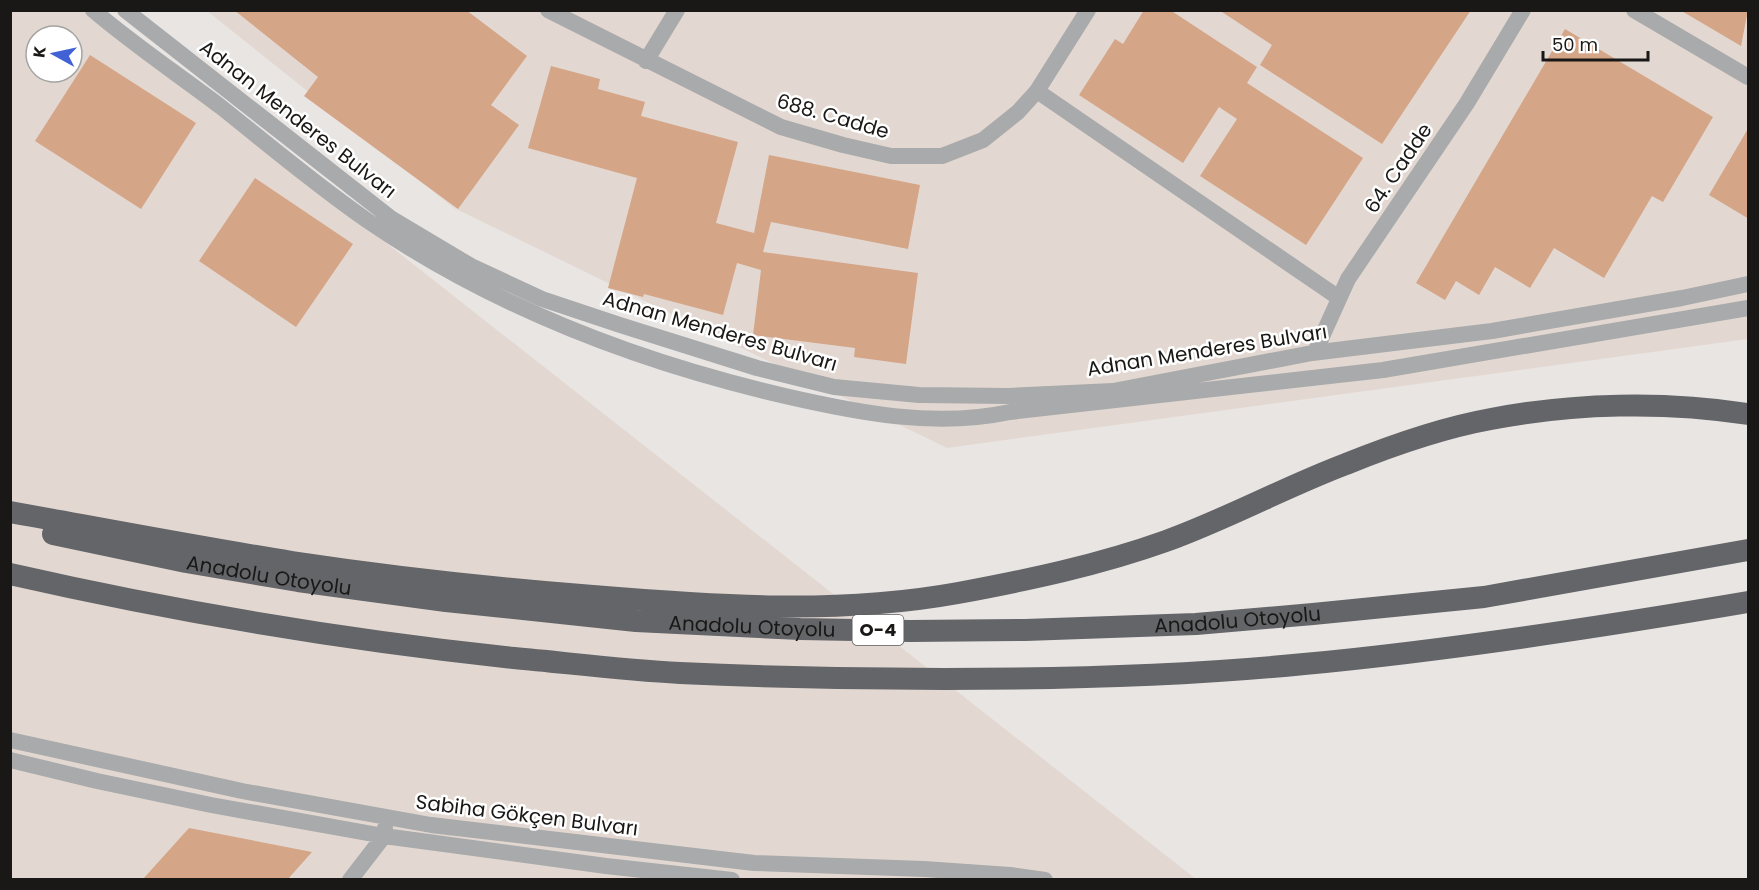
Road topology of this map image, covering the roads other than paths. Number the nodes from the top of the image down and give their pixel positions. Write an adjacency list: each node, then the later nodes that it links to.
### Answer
1 (93, 10): 13 (street)
2 (125, 10): 14 (street, Adnan Menderes Bulvarı)
3 (548, 10): 8 (street, 688. Cadde)
4 (677, 10): 8 (street)
5 (1088, 10): 10 (street, 688. Cadde)
6 (1523, 10): 12 (street, 64. Cadde)
7 (1634, 10): 9 (street)
8 (646, 61): 10 (street, 688. Cadde)
9 (1749, 77)
10 (1037, 91): 12 (street)
11 (1749, 284): 14 (street, Adnan Menderes Bulvarı)
12 (1339, 298): 14 (street, 64. Cadde)
13 (1749, 308)
14 (1315, 352)
15 (1749, 414): 16 (highway)
16 (10, 512)
17 (10, 524): 18 (highway, Anadolu Otoyolu / O-4)
18 (1749, 550)
19 (10, 574): 20 (highway)
20 (1749, 602)
21 (10, 740): 23 (street, Sabiha Gökçen Bulvarı)
22 (10, 760): 24 (street, Sabiha Gökçen Bulvarı)
23 (387, 818): 24 (street); 25 (street, Sabiha Gökçen Bulvarı)
24 (384, 836): 26 (street, Sabiha Gökçen Bulvarı); 27 (street)
25 (638, 850): 26 (street); 29 (street, Sabiha Gökçen Bulvarı)
26 (631, 874): 28 (street, Sabiha Gökçen Bulvarı)
27 (350, 879)
28 (732, 879)
29 (1045, 879)

